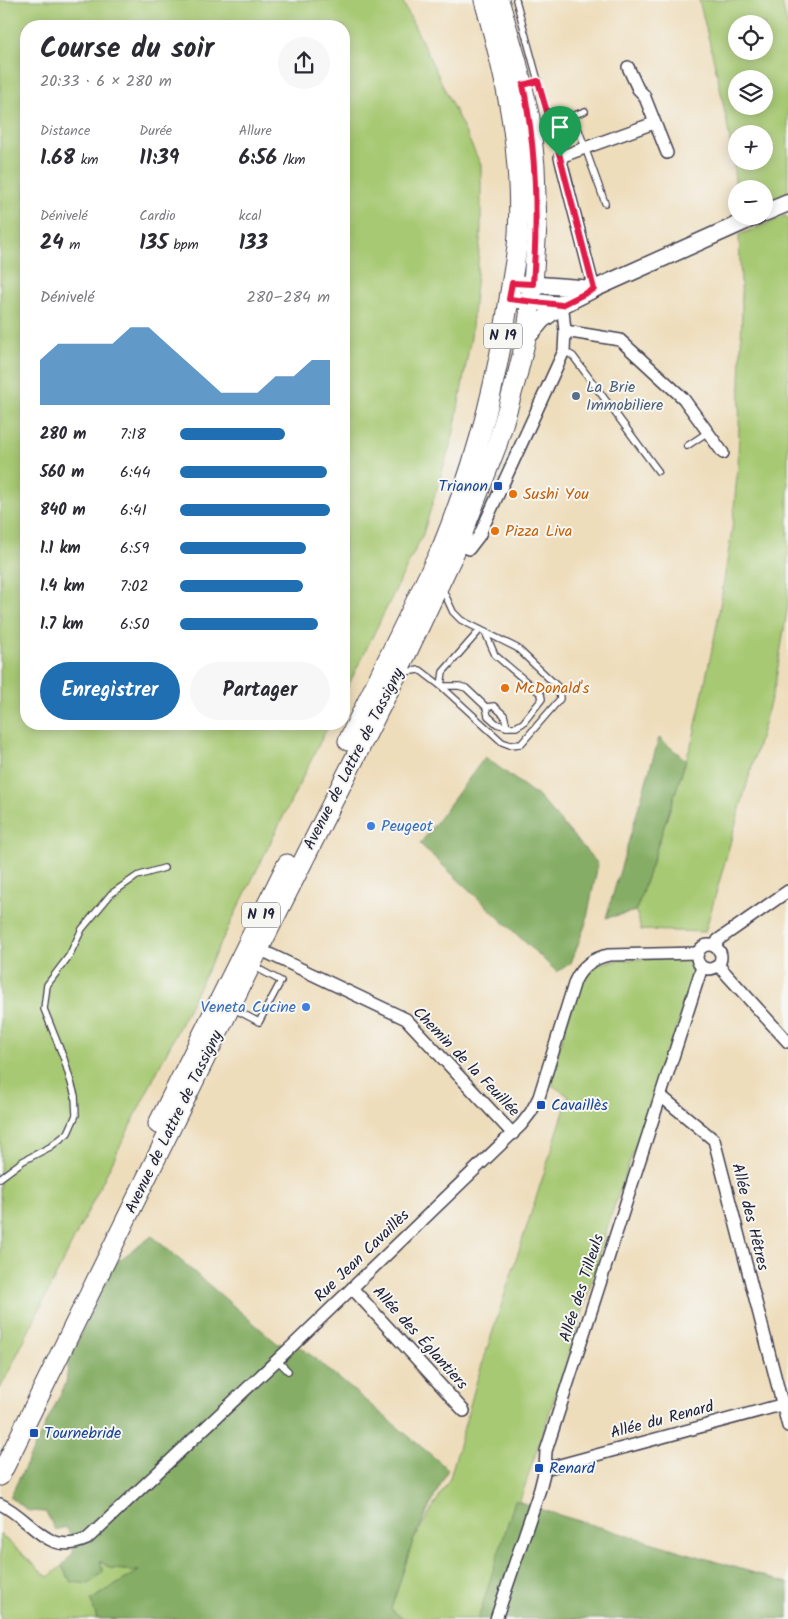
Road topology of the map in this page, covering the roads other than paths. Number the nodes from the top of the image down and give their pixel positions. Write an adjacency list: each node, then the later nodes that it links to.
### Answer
1 (484, 0): 19 (main road, N 19)
2 (499, 0): 5 (main road, Avenue de Lattre de Tassigny / N 19)
3 (516, 0): 5 (lane)
4 (628, 66): 7 (street)
5 (531, 83): 8 (lane); 20 (main road, Avenue de Lattre de Tassigny / N 19)
6 (585, 111): 8 (lane)
7 (654, 123): 10 (street); 11 (street)
8 (551, 124): 12 (lane)
9 (576, 125): 10 (lane)
10 (586, 149): 12 (street); 13 (lane)
11 (667, 153)
12 (560, 157): 18 (street)
13 (605, 203)
14 (788, 203): 15 (street)
15 (773, 210)
16 (737, 225): 18 (street)
17 (563, 286): 18 (street); 20 (street); 21 (street)
18 (594, 289): 21 (street)
19 (510, 291): 20 (street); 54 (main road, N 19)
20 (532, 293): 21 (street); 23 (main road, Avenue de Lattre de Tassigny / N 19)
21 (562, 305): 22 (street); 23 (street)
22 (565, 331): 24 (street); 25 (street)
23 (526, 339): 30 (main road, Avenue de Lattre de Tassigny / N 19)
24 (564, 351): 28 (lane); 29 (street)
25 (708, 432): 26 (lane); 27 (street)
26 (688, 446)
27 (723, 454)
28 (658, 471)
29 (469, 549)
30 (439, 583): 31 (lane); 32 (main road, Avenue de Lattre de Tassigny / N 19)
31 (482, 631): 33 (lane); 33 (lane); 35 (lane)
32 (397, 674): 33 (lane); 40 (main road, Avenue de Lattre de Tassigny / N 19)
33 (441, 686): 34 (lane)
34 (486, 707): 35 (lane); 35 (lane)
35 (507, 727)
36 (164, 868): 47 (lane)
37 (788, 891): 38 (street)
38 (715, 947): 39 (street); 41 (street)
39 (698, 953): 42 (street); 46 (street, Rue Jean Cavaillès)
40 (255, 957): 43 (main road, Avenue de Lattre de Tassigny / N 19); 43 (lane); 46 (street, Chemin de la Feuillée)
41 (718, 965): 42 (street); 44 (street)
42 (702, 967): 45 (street, Allée des Tilleuls)
43 (230, 1007): 56 (main road, Avenue de Lattre de Tassigny / N 19)
44 (788, 1042)
45 (661, 1096): 51 (street, Allée des Hêtres); 55 (street, Allée des Tilleuls)
46 (513, 1134): 48 (street, Rue Jean Cavaillès)
47 (0, 1178)
48 (352, 1288): 49 (street, Rue Jean Cavaillès); 52 (street, Allée des Églantiers)
49 (277, 1360): 50 (lane); 57 (street, Rue Jean Cavaillès)
50 (288, 1371)
51 (785, 1404): 53 (street, Allée des Hêtres); 55 (street, Allée du Renard)
52 (464, 1411)
53 (788, 1426)
54 (0, 1446)
55 (545, 1468): 58 (street, Allée des Tilleuls)
56 (0, 1476)
57 (0, 1504)
58 (496, 1619)

